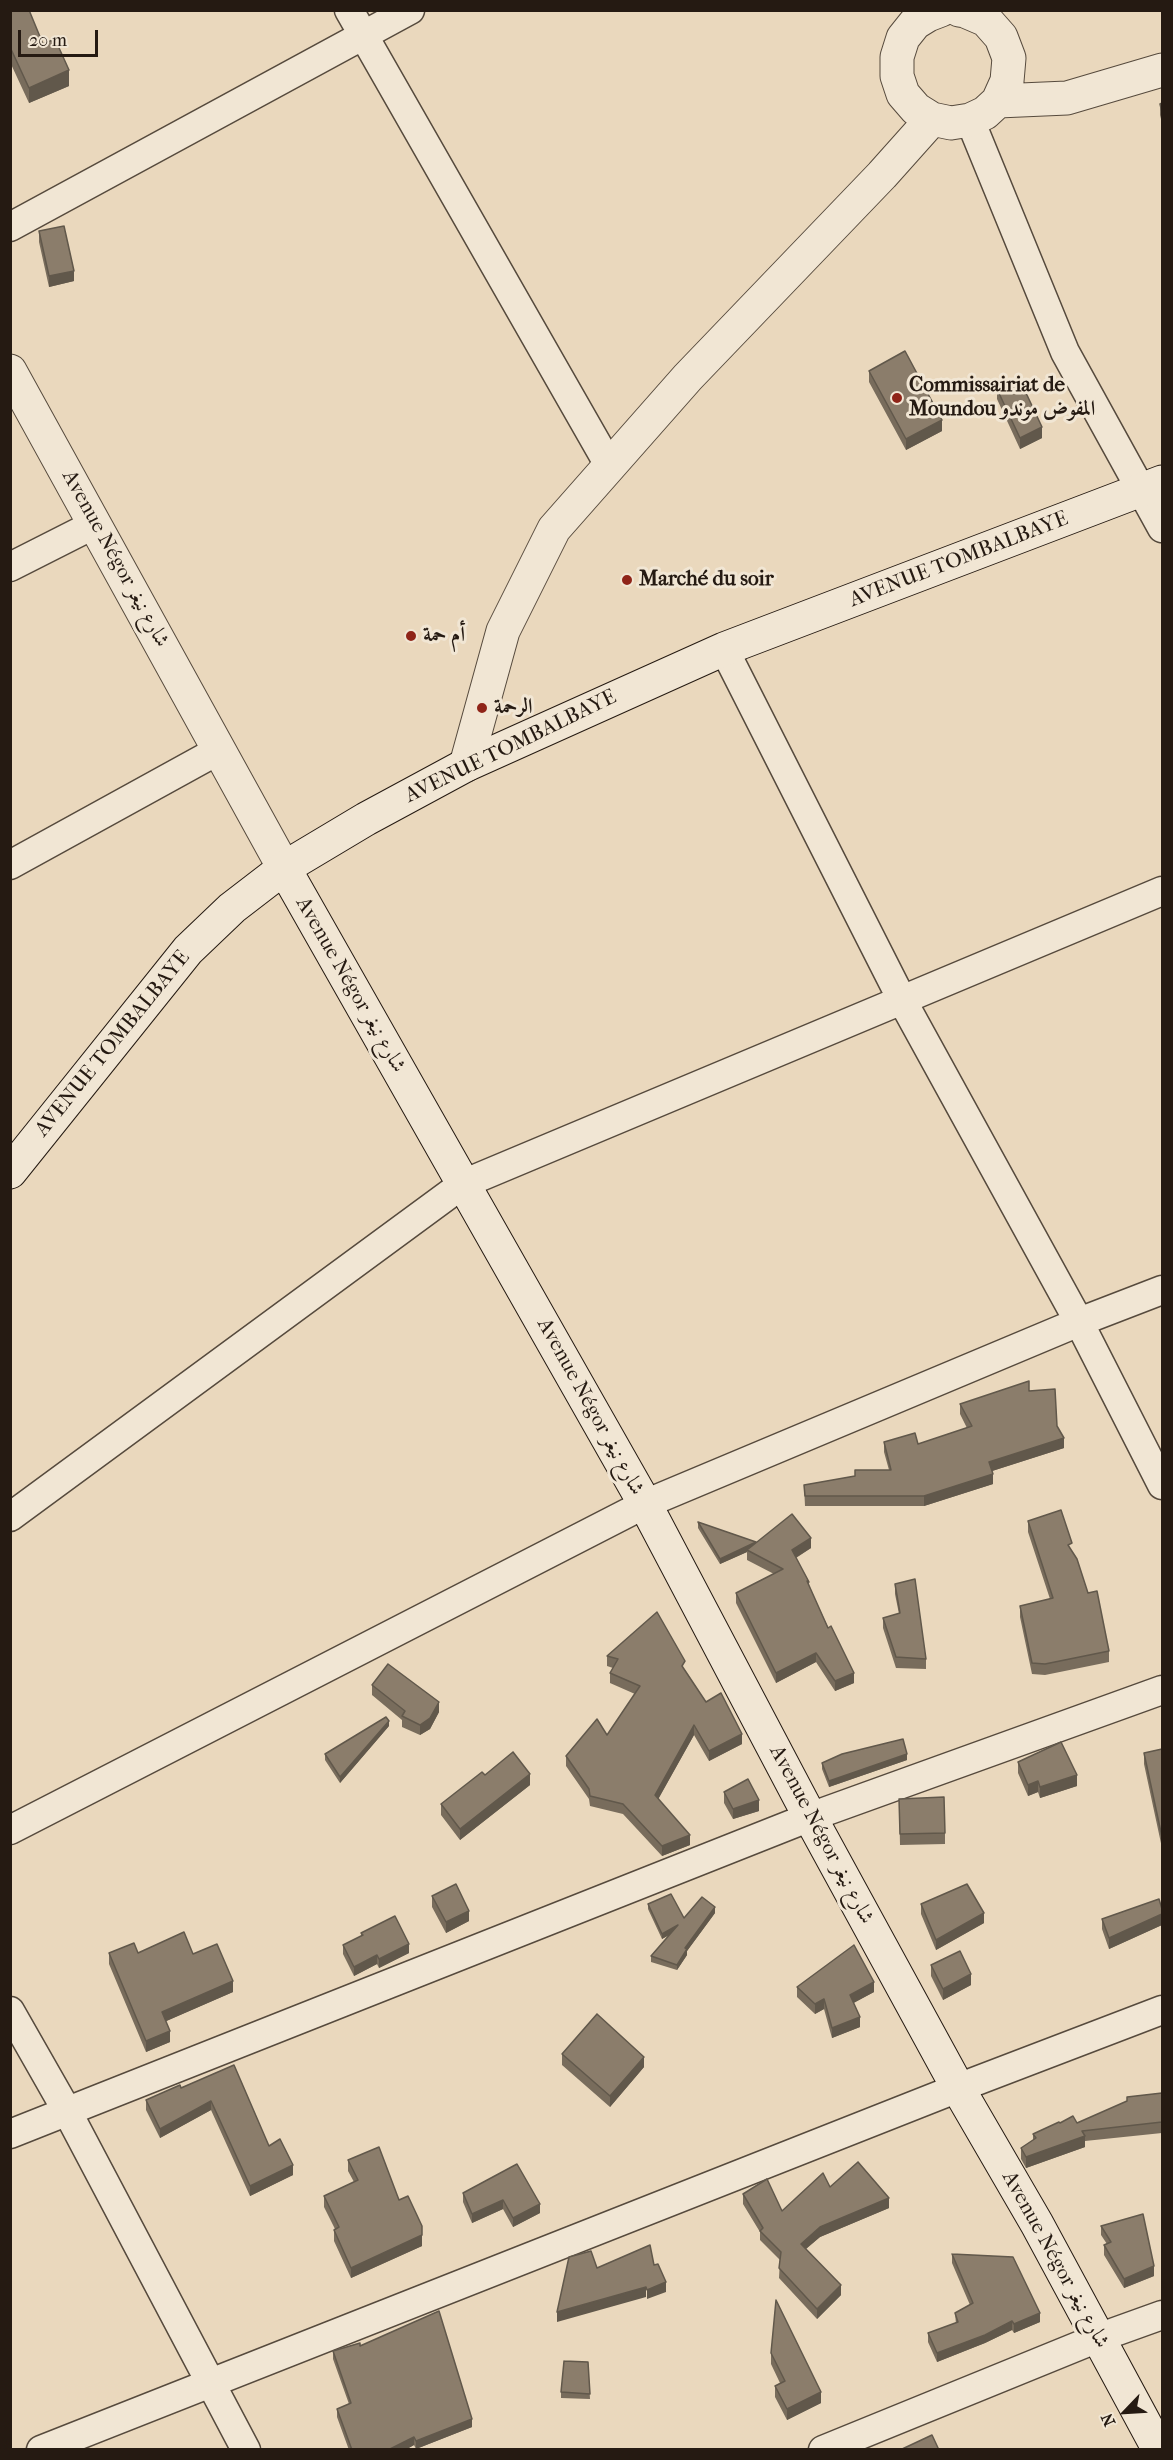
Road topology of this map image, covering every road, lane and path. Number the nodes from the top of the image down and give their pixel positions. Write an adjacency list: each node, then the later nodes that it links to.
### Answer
1 (349, 10): 5 (street)
2 (410, 10): 5 (street)
3 (959, 10): 7 (main road)
4 (921, 15): 8 (main road)
5 (363, 36): 10 (street); 12 (street)
6 (1162, 70): 7 (main road)
7 (998, 101): 9 (main road)
8 (932, 119): 9 (main road); 12 (main road)
9 (970, 120): 13 (street)
10 (10, 227)
11 (10, 371): 14 (main road, Avenue Négor شارع نيغر)
12 (609, 465): 19 (main road)
13 (1151, 487): 15 (street); 17 (main road, AVENUE TOMBALBAYE)
14 (95, 524): 16 (street); 18 (main road, Avenue Négor شارع نيغر)
15 (1162, 528)
16 (10, 567)
17 (724, 649): 19 (main road, AVENUE TOMBALBAYE); 23 (street)
18 (219, 750): 20 (street); 21 (main road, Avenue Négor شارع نيغر)
19 (466, 765): 21 (main road, AVENUE TOMBALBAYE)
20 (10, 865)
21 (284, 868): 24 (main road, AVENUE TOMBALBAYE); 25 (main road, Avenue Négor شارع نيغر)
22 (1162, 891): 23 (street)
23 (902, 1000): 25 (street); 27 (street)
24 (10, 1172)
25 (463, 1184): 29 (main road, Avenue Négor شارع نيغر); 30 (street)
26 (1162, 1290): 27 (street)
27 (1079, 1323): 28 (street); 29 (street)
28 (1162, 1485)
29 (645, 1504): 32 (main road, Avenue Négor شارع نيغر); 33 (street)
30 (10, 1517)
31 (1162, 1690): 32 (street)
32 (810, 1816): 36 (main road, Avenue Négor شارع نيغر); 37 (street)
33 (10, 1830)
34 (1162, 2010): 36 (street)
35 (10, 2011): 37 (street)
36 (958, 2088): 40 (main road, Avenue Négor شارع نيغر); 41 (street)
37 (67, 2110): 38 (street); 41 (street)
38 (10, 2134)
39 (1162, 2315): 40 (street)
40 (1098, 2338): 44 (street); 45 (main road, Avenue Négor شارع نيغر)
41 (210, 2383): 42 (street); 43 (street)
42 (42, 2450)
43 (246, 2450)
44 (823, 2450)
45 (1159, 2450)

